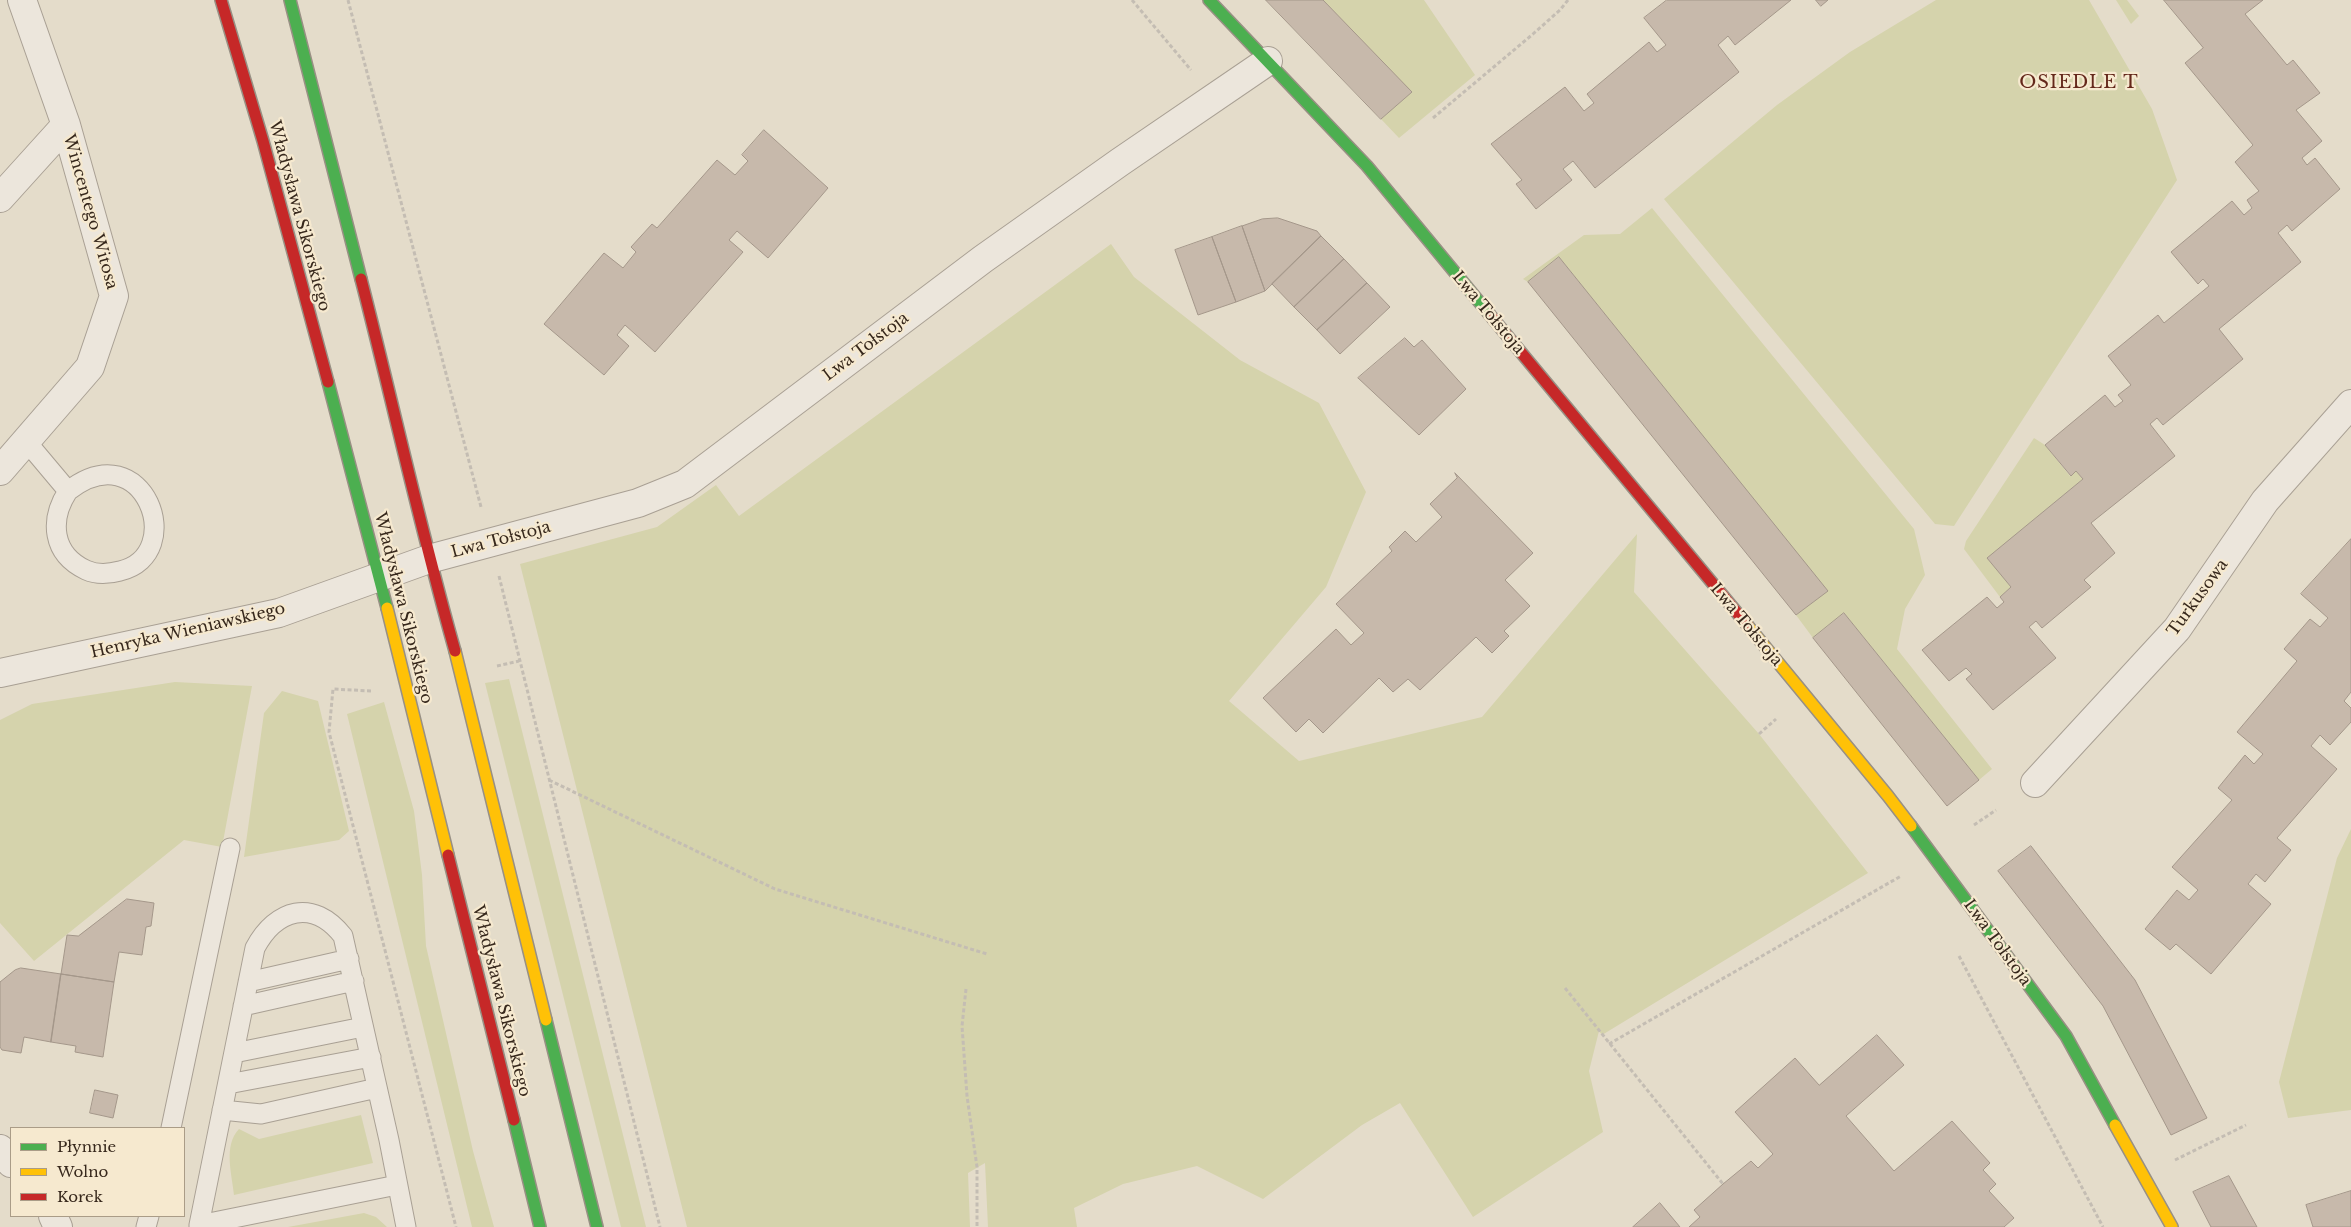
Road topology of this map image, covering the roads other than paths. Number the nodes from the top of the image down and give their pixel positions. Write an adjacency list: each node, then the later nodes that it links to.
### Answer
1 (22, 0): 6 (street, Wincentego Witosa)
2 (221, 0): 13 (street, Władysława Sikorskiego)
3 (290, 0): 12 (street)
4 (1209, 0): 5 (street, Lwa Tołstoja)
5 (1268, 61): 12 (street, Lwa Tołstoja); 35 (street, Lwa Tołstoja)
6 (66, 125): 7 (street, Wincentego Witosa); 9 (street, Wincentego Witosa)
7 (0, 198)
8 (2351, 404): 15 (street, Turkusowa)
9 (26, 441): 10 (street, Wincentego Witosa); 11 (lane)
10 (0, 471)
11 (68, 491): 11 (lane)
12 (430, 559): 13 (street, Henryka Wieniawskiego); 34 (street)
13 (380, 578): 14 (street, Henryka Wieniawskiego); 33 (street, Władysława Sikorskiego)
14 (0, 673)
15 (2034, 783)
16 (230, 848): 27 (lane)
17 (349, 959): 18 (lane); 19 (lane); 19 (lane)
18 (354, 981): 20 (lane); 21 (lane)
19 (248, 982): 20 (lane)
20 (243, 1006): 22 (lane)
21 (363, 1027): 22 (lane); 23 (lane)
22 (234, 1053): 24 (lane)
23 (371, 1057): 24 (lane); 25 (lane)
24 (228, 1084): 26 (lane)
25 (377, 1088): 26 (lane); 30 (lane)
26 (222, 1110): 31 (lane)
27 (171, 1127)
28 (0, 1150): 29 (street)
29 (10, 1162)
30 (397, 1185): 31 (lane); 32 (lane)
31 (199, 1226)
32 (406, 1227)
33 (540, 1227)
34 (597, 1227)
35 (2172, 1227)

